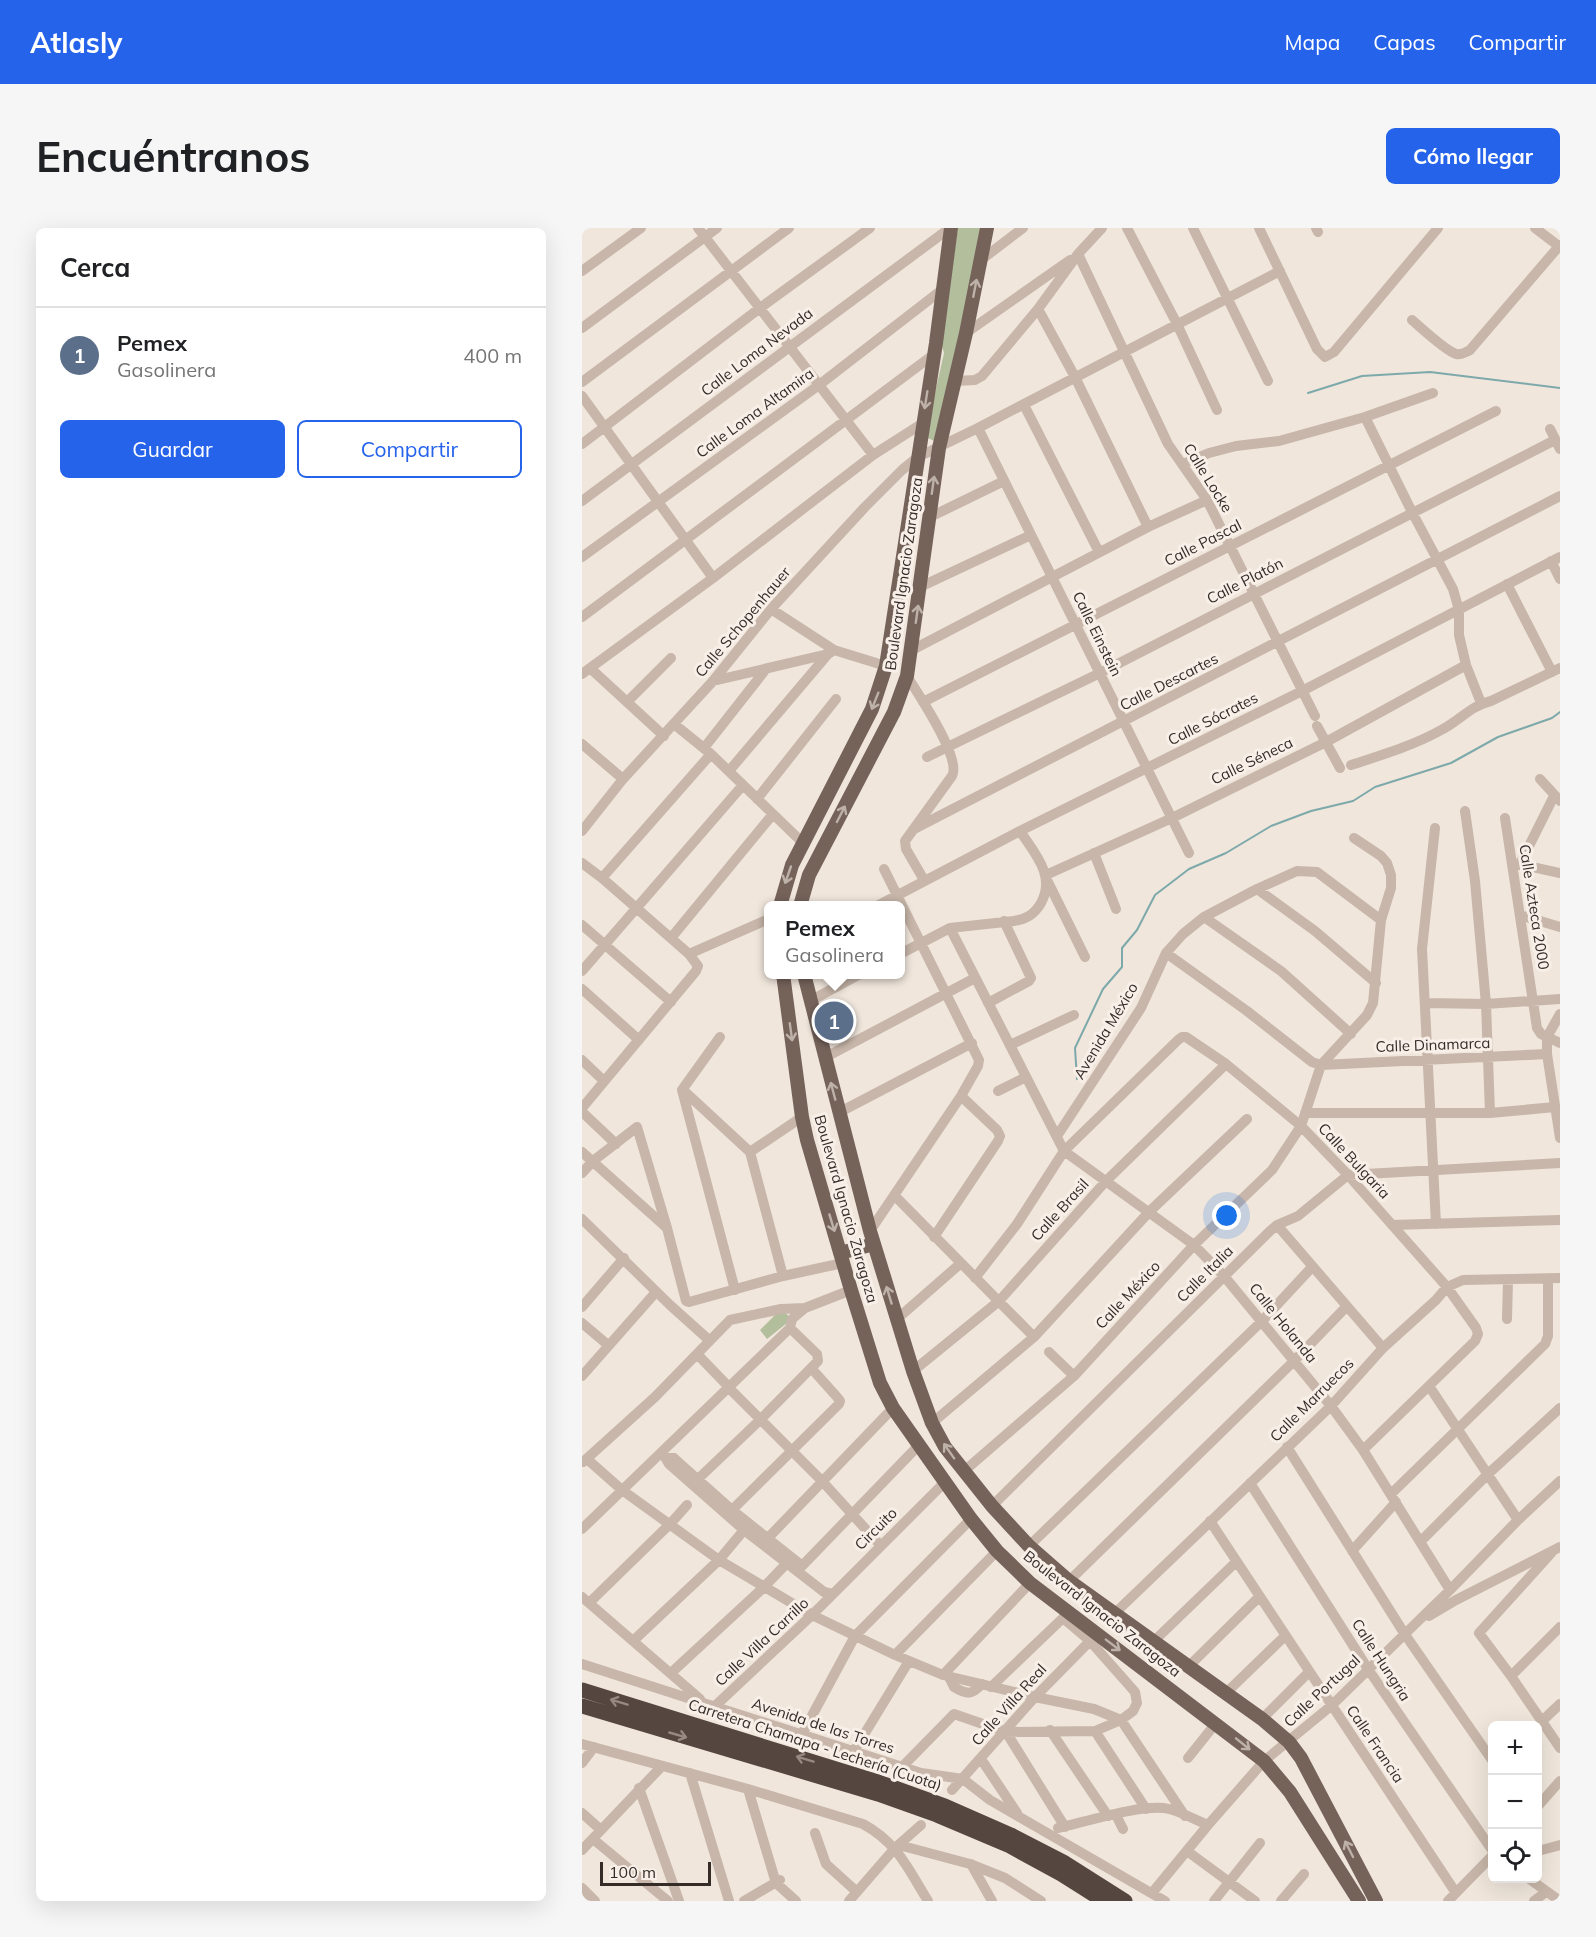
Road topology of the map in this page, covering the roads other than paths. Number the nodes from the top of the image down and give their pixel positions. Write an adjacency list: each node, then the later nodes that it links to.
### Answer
1 (640, 228): 18 (street)
2 (717, 228): 14 (street)
3 (789, 228): 19 (street)
4 (870, 228): 23 (street)
5 (951, 228): 21 (main road, Boulevard Ignacio Zaragoza); 29 (street, Calle Loma Nevada)
6 (987, 228): 17 (main road, Boulevard Ignacio Zaragoza)
7 (1023, 228): 17 (street)
8 (1102, 228): 16 (street)
9 (1127, 228): 26 (street)
10 (1193, 228): 22 (street)
11 (1259, 228): 20 (street)
12 (1438, 228): 20 (street)
13 (1535, 228): 15 (street)
14 (702, 233): 19 (street); 27 (street)
15 (1560, 246): 25 (street)
16 (1078, 254): 24 (street); 28 (street); 30 (street, Calle Locke)
17 (981, 260): 28 (main road, Boulevard Ignacio Zaragoza, one-way to 17)
18 (582, 270)
19 (731, 271): 23 (street); 35 (street)
20 (1280, 271): 22 (street, Calle Schopenhauer)
21 (943, 290): 31 (main road, Boulevard Ignacio Zaragoza); 36 (street, Calle Loma Altamira)
22 (1228, 299): 26 (street, Calle Schopenhauer); 34 (street)
23 (760, 308): 29 (street); 45 (street)
24 (1038, 309): 32 (street); 33 (street)
25 (1412, 320)
26 (1177, 324): 30 (street, Calle Schopenhauer); 40 (street)
27 (582, 328)
28 (966, 333): 33 (main road, Boulevard Ignacio Zaragoza)
29 (789, 346): 36 (street); 54 (street, Calle Loma Nevada)
30 (1125, 351): 32 (street, Calle Schopenhauer); 53 (street, Calle Locke)
31 (933, 355): 43 (street); 44 (main road, Boulevard Ignacio Zaragoza, one-way to 44)
32 (1074, 377): 39 (street, Calle Schopenhauer); 63 (street)
33 (955, 381): 50 (main road, Boulevard Ignacio Zaragoza)
34 (1268, 381)
35 (582, 382)
36 (819, 385): 43 (street); 60 (street, Calle Loma Altamira)
37 (1433, 393): 42 (street)
38 (582, 396): 45 (street)
39 (1024, 405): 46 (street, Calle Schopenhauer); 67 (street)
40 (1217, 410)
41 (1496, 411): 55 (street, Calle Pascal)
42 (1365, 417): 53 (street); 55 (street)
43 (845, 419): 51 (street); 65 (street)
44 (923, 423): 51 (street); 52 (main road, Boulevard Ignacio Zaragoza)
45 (604, 428): 48 (street); 54 (street)
46 (978, 428): 50 (street, Calle Schopenhauer); 56 (street, Calle Einstein)
47 (1550, 429): 49 (street)
48 (582, 444)
49 (1558, 444): 61 (street, Calle Platón)
50 (939, 448): 52 (street, Calle Schopenhauer); 62 (main road, Boulevard Ignacio Zaragoza, one-way to 50)
51 (873, 455): 72 (street)
52 (918, 458): 77 (street, Calle Schopenhauer); 86 (main road, Boulevard Ignacio Zaragoza)
53 (1184, 464): 58 (street, Calle Locke)
54 (631, 465): 59 (street, Calle Loma Nevada); 60 (street)
55 (1389, 465): 61 (street); 66 (street, Calle Pascal)
56 (1004, 481): 62 (street); 64 (street, Calle Einstein)
57 (1560, 496): 69 (street, Calle Descartes)
58 (1206, 500): 63 (street); 66 (street, Calle Locke)
59 (582, 501)
60 (658, 501): 65 (street); 68 (street, Calle Loma Altamira)
61 (1412, 512): 69 (street); 76 (street, Calle Platón)
62 (928, 518): 75 (main road, Boulevard Ignacio Zaragoza)
63 (1148, 527): 67 (street)
64 (1031, 535): 71 (street, Calle Einstein); 75 (street)
65 (686, 540): 72 (street); 79 (street)
66 (1231, 546): 76 (street, Calle Locke); 80 (street, Calle Pascal)
67 (1099, 552): 71 (street)
68 (582, 557)
69 (1437, 558): 78 (street); 81 (street, Calle Descartes)
70 (1556, 559): 73 (street); 74 (street, Calle Sócrates)
71 (1052, 577): 80 (street, Calle Einstein); 82 (street)
72 (713, 578): 89 (street)
73 (1560, 579)
74 (1507, 584): 78 (street, Calle Sócrates); 88 (street)
75 (920, 587): 82 (main road, Boulevard Ignacio Zaragoza, one-way to 75)
76 (1255, 593): 81 (street, Calle Locke); 90 (street, Calle Platón)
77 (771, 609): 83 (street); 92 (street, Calle Schopenhauer)
78 (1459, 610): 85 (street); 93 (street, Calle Sócrates)
79 (582, 617)
80 (1075, 624): 90 (street, Calle Einstein); 96 (street, Calle Pascal)
81 (1278, 643): 93 (street, Calle Locke); 98 (street, Calle Descartes)
82 (912, 650): 91 (main road, Boulevard Ignacio Zaragoza)
83 (831, 652): 86 (street); 87 (street); 107 (street)
84 (671, 658): 95 (street)
85 (1466, 665): 97 (street); 101 (street, Calle Séneca)
86 (886, 666): 122 (main road, Boulevard Ignacio Zaragoza, one-way to 122)
87 (766, 669): 92 (street); 104 (street)
88 (1556, 670): 97 (street)
89 (586, 671): 95 (street)
90 (1100, 673): 98 (street, Calle Einstein); 103 (street, Calle Platón)
91 (907, 676): 96 (street); 135 (main road, Boulevard Ignacio Zaragoza, one-way to 91)
92 (713, 681): 99 (street, Calle Schopenhauer)
93 (1302, 691): 101 (street, Calle Locke); 106 (street, Calle Sócrates)
94 (836, 699): 111 (street)
95 (627, 702): 100 (street)
96 (923, 702): 103 (street)
97 (1481, 703): 101 (street, Calle Locke)
98 (1124, 722): 106 (street, Calle Einstein); 119 (street, Calle Descartes)
99 (674, 724): 100 (street, Calle Schopenhauer); 104 (street)
100 (664, 736): 108 (street, Calle Schopenhauer)
101 (1326, 742): 115 (street, Calle Séneca)
102 (582, 744): 108 (street)
103 (948, 748): 105 (street, Calle Platón); 119 (street)
104 (708, 751): 107 (street); 129 (street)
105 (927, 757)
106 (1147, 769): 115 (street, Calle Einstein); 120 (street, Calle Sócrates)
107 (729, 771): 110 (street)
108 (623, 779): 118 (street, Calle Schopenhauer)
109 (1540, 779): 112 (street)
110 (743, 784): 111 (street); 138 (street)
111 (758, 799): 114 (street)
112 (1557, 799): 126 (street)
113 (1466, 811): 170 (street)
114 (773, 814): 122 (street); 149 (street)
115 (1172, 818): 123 (street, Calle Séneca); 124 (street, Calle Einstein)
116 (1505, 818): 126 (street, Calle Azteca 2000)
117 (1435, 828): 169 (street)
118 (583, 829)
119 (914, 829): 131 (street)
120 (1020, 831): 130 (street); 131 (street, Calle Sócrates)
121 (1354, 838): 143 (street)
122 (804, 844): 134 (main road, Boulevard Ignacio Zaragoza, one-way to 134)
123 (1094, 853): 130 (street, Calle Séneca); 139 (street)
124 (1189, 853)
125 (582, 863): 129 (street)
126 (1516, 864): 128 (street); 141 (street, Calle Azteca 2000)
127 (884, 869): 133 (street)
128 (1560, 873)
129 (602, 878): 138 (street)
130 (1047, 879): 145 (street); 155 (street)
131 (924, 880): 133 (street, Calle Sócrates)
132 (1257, 889): 142 (street, Avenida México); 143 (street, Avenida México); 161 (street)
133 (897, 896): 136 (street, Calle Sócrates); 137 (street)
134 (782, 901)
135 (802, 901)
136 (888, 901)
137 (900, 901)
138 (636, 908): 149 (street); 150 (street)
139 (1116, 909)
140 (905, 912): 151 (street)
141 (1520, 915): 147 (street); 167 (street, Calle Azteca 2000)
142 (1204, 917): 153 (street, Avenida México); 173 (street)
143 (1381, 920): 161 (street)
144 (764, 921): 154 (street)
145 (1004, 921): 148 (street); 168 (street)
146 (582, 925): 150 (street)
147 (1560, 927)
148 (950, 928): 151 (street); 157 (street)
149 (671, 938): 154 (street)
150 (606, 943): 156 (street); 166 (street)
151 (921, 943): 152 (street); 163 (street)
152 (905, 951)
153 (1166, 953): 186 (street); 201 (street, Avenida México)
154 (689, 954): 166 (street)
155 (1085, 957)
156 (582, 971)
157 (975, 978): 163 (street); 168 (street)
158 (784, 979): 198 (main road, Boulevard Ignacio Zaragoza, one-way to 198)
159 (805, 979): 165 (main road, Boulevard Ignacio Zaragoza)
160 (852, 979): 165 (street)
161 (1376, 983): 173 (street)
162 (582, 989): 176 (street)
163 (947, 993): 177 (street); 181 (street)
164 (1560, 999): 167 (street)
165 (810, 1001): 181 (main road, Boulevard Ignacio Zaragoza)
166 (671, 1002): 176 (street)
167 (1533, 1002): 170 (street); 175 (street, Calle Azteca 2000)
168 (988, 1003): 179 (street)
169 (1426, 1003): 170 (street); 184 (street)
170 (1486, 1004): 182 (street)
171 (1560, 1014): 175 (street)
172 (1074, 1015): 179 (street)
173 (1351, 1034): 186 (street)
174 (720, 1036): 189 (street)
175 (1547, 1038): 178 (street); 180 (street, Calle Azteca 2000)
176 (639, 1040): 188 (street)
177 (972, 1043): 191 (street); 194 (street)
178 (1560, 1043)
179 (1010, 1045): 187 (street)
180 (1546, 1054): 182 (street, Calle Dinamarca); 192 (street, Calle Azteca 2000)
181 (824, 1058): 194 (main road, Boulevard Ignacio Zaragoza, one-way to 181)
182 (1486, 1059): 184 (street, Calle Dinamarca); 196 (street)
183 (582, 1060): 188 (street)
184 (1428, 1061): 186 (street, Calle Dinamarca); 197 (street)
185 (1226, 1064): 200 (street, Calle Bulgaria); 204 (street, Calle Bulgaria); 212 (street, Calle Brasil)
186 (1321, 1065): 195 (street)
187 (1026, 1077): 190 (street); 201 (street)
188 (604, 1081): 193 (street)
189 (682, 1090): 206 (street); 235 (street)
190 (998, 1091)
191 (962, 1096): 213 (street); 222 (street)
192 (1556, 1103): 196 (street); 202 (street, Calle Azteca 2000)
193 (582, 1110): 203 (street)
194 (838, 1113): 221 (main road, Boulevard Ignacio Zaragoza)
195 (1305, 1113): 197 (street); 200 (street)
196 (1490, 1113): 197 (street)
197 (1432, 1114): 209 (street)
198 (802, 1117): 206 (street); 225 (main road, Boulevard Ignacio Zaragoza, one-way to 225)
199 (1247, 1119): 214 (street)
200 (1300, 1126): 211 (street, Calle Bulgaria); 223 (street, Calle México)
201 (1057, 1136): 204 (street)
202 (1560, 1138)
203 (616, 1144): 207 (street); 220 (street)
204 (1064, 1150): 212 (street, Calle Holanda); 230 (street)
205 (582, 1152): 207 (street)
206 (750, 1152): 228 (street)
207 (593, 1161): 210 (street); 220 (street)
208 (1560, 1162): 209 (street)
209 (1434, 1170): 211 (street); 216 (street)
210 (582, 1173)
211 (1348, 1175): 218 (street, Calle Bulgaria); 219 (street, Calle Italia)
212 (1106, 1181): 214 (street, Calle Holanda); 238 (street, Calle Brasil)
213 (895, 1196): 221 (street); 222 (street)
214 (1150, 1211): 223 (street, Calle Holanda); 247 (street)
215 (1560, 1220): 216 (street)
216 (1436, 1224): 218 (street)
217 (584, 1225): 224 (street)
218 (1392, 1225): 234 (street, Calle Bulgaria)
219 (1277, 1226): 227 (street); 229 (street, Calle Italia)
220 (667, 1228): 235 (street)
221 (872, 1237): 225 (main road); 242 (main road, Boulevard Ignacio Zaragoza, one-way to 221)
222 (934, 1237): 226 (street)
223 (1194, 1245): 229 (street, Calle Holanda); 257 (street, Calle México)
224 (624, 1258): 237 (street); 240 (street)
225 (842, 1258): 228 (street); 236 (main road, Boulevard Ignacio Zaragoza)
226 (961, 1263): 230 (street); 242 (street)
227 (1312, 1267): 239 (street); 244 (street)
228 (783, 1276): 235 (street)
229 (1224, 1276): 244 (street, Calle Holanda); 282 (street, Calle Italia)
230 (975, 1278): 238 (street)
231 (1560, 1278): 232 (street, Calle Marruecos)
232 (1548, 1279): 233 (street, Calle Marruecos); 265 (street)
233 (1508, 1280): 234 (street, Calle Marruecos); 243 (street)
234 (1447, 1287): 250 (street, Calle Marruecos); 259 (street, Calle Bulgaria)
235 (735, 1290)
236 (851, 1290): 241 (street); 261 (main road, Boulevard Ignacio Zaragoza)
237 (656, 1292): 248 (street); 249 (street)
238 (999, 1301): 247 (street); 255 (street, Calle Brasil)
239 (1347, 1306): 250 (street); 253 (street)
240 (582, 1307)
241 (805, 1308): 246 (street); 248 (street)
242 (897, 1319): 255 (main road, Boulevard Ignacio Zaragoza)
243 (1507, 1319)
244 (1262, 1321): 253 (street, Calle Holanda); 294 (street)
245 (582, 1323): 249 (street)
246 (790, 1328): 254 (street); 258 (street)
247 (1034, 1337): 264 (street)
248 (709, 1340): 252 (street)
249 (608, 1345): 256 (street)
250 (1383, 1348): 260 (street, Calle Marruecos)
251 (1050, 1352): 257 (street)
252 (697, 1354): 258 (street); 271 (street)
253 (1294, 1361): 260 (street, Calle Holanda); 302 (street)
254 (812, 1369): 263 (street); 268 (street)
255 (913, 1371): 264 (main road, Boulevard Ignacio Zaragoza)
256 (582, 1376)
257 (1074, 1376): 272 (street, Calle México)
258 (726, 1384): 263 (street); 270 (street)
259 (1429, 1386): 265 (street); 269 (street)
260 (1331, 1406): 267 (street, Calle Marruecos); 269 (street, Calle Holanda)
261 (893, 1408): 266 (main road, Boulevard Ignacio Zaragoza); 275 (street)
262 (1560, 1408): 273 (street)
263 (761, 1419): 268 (street); 274 (street)
264 (932, 1423): 272 (main road, Boulevard Ignacio Zaragoza, one-way to 264)
265 (1458, 1429): 273 (street); 280 (street)
266 (919, 1445): 277 (main road, Boulevard Ignacio Zaragoza); 284 (street)
267 (1287, 1447): 278 (street, Calle Marruecos); 297 (street)
268 (792, 1450): 275 (street); 283 (street)
269 (1363, 1450): 280 (street, Calle Holanda)
270 (664, 1455): 274 (street); 279 (street); 290 (street)
271 (584, 1461): 279 (street)
272 (963, 1472): 282 (main road, Boulevard Ignacio Zaragoza)
273 (1488, 1474): 286 (street); 292 (street)
274 (698, 1479): 283 (street)
275 (822, 1481): 284 (street); 291 (street)
276 (1560, 1481): 286 (street)
277 (945, 1482): 285 (main road, Boulevard Ignacio Zaragoza); 293 (street, Circuito)
278 (1250, 1482): 287 (street, Calle Marruecos); 323 (street, Calle Hungria)
279 (622, 1490): 288 (street); 289 (street)
280 (1394, 1498): 292 (street, Calle Holanda); 297 (street)
281 (687, 1505): 288 (street)
282 (992, 1506): 294 (main road, Boulevard Ignacio Zaragoza)
283 (732, 1510): 291 (street)
284 (851, 1514): 293 (street); 301 (street)
285 (971, 1519): 296 (main road, Boulevard Ignacio Zaragoza); 314 (street)
286 (1518, 1520): 306 (street)
287 (1210, 1521): 299 (street, Calle Francia); 309 (street, Calle Marruecos)
288 (670, 1524): 298 (street); 308 (street)
289 (582, 1529)
290 (744, 1530): 298 (street); 300 (street)
291 (768, 1538): 301 (street)
292 (1421, 1541): 306 (street, Calle Holanda)
293 (881, 1546): 305 (street, Circuito)
294 (1029, 1546): 302 (main road, Boulevard Ignacio Zaragoza)
295 (1557, 1548): 306 (street); 327 (street)
296 (997, 1551): 303 (main road, Boulevard Ignacio Zaragoza); 319 (street)
297 (1352, 1551): 313 (street)
298 (719, 1560): 304 (street); 316 (street)
299 (1236, 1562): 307 (street, Calle Francia); 318 (street)
300 (787, 1563): 304 (street); 305 (street)
301 (802, 1566): 305 (street)
302 (1069, 1581): 309 (main road, Boulevard Ignacio Zaragoza)
303 (1030, 1583): 310 (main road, Boulevard Ignacio Zaragoza); 326 (street)
304 (763, 1588): 311 (street); 325 (street)
305 (830, 1595): 311 (street, Calle Villa Carrillo)
306 (1453, 1595): 313 (street, Calle Portugal)
307 (1259, 1596): 315 (street, Calle Francia); 322 (street)
308 (586, 1600): 316 (street)
309 (1115, 1613): 318 (main road, Boulevard Ignacio Zaragoza)
310 (1065, 1614): 317 (street); 328 (street); 339 (main road, Boulevard Ignacio Zaragoza, one-way to 339)
311 (812, 1615): 314 (street); 333 (street, Calle Villa Carrillo)
312 (1560, 1628): 327 (street)
313 (1406, 1631): 323 (street, Calle Portugal); 349 (street)
314 (855, 1636): 319 (street); 343 (street)
315 (1285, 1636): 324 (street, Calle Francia); 330 (street)
316 (633, 1641): 325 (street)
317 (1090, 1641): 331 (street, Calle Villa Real); 337 (street)
318 (1154, 1641): 322 (main road, Boulevard Ignacio Zaragoza)
319 (895, 1655): 320 (street)
320 (909, 1661): 326 (street); 348 (street)
321 (582, 1664): 333 (street, Avenida de las Torres)
322 (1189, 1666): 330 (main road, Boulevard Ignacio Zaragoza)
323 (1368, 1669): 335 (street, Calle Portugal); 377 (street, Calle Hungria)
324 (1309, 1672): 335 (street, Calle Francia); 336 (street)
325 (671, 1673): 333 (street)
326 (946, 1676): 328 (street)
327 (1511, 1676): 338 (street)
328 (987, 1686): 331 (street)
329 (582, 1690): 406 (highway, Carretera Chamapa - Lechería (Cuota), one-way to 329)
330 (1226, 1693): 336 (main road, Boulevard Ignacio Zaragoza)
331 (1035, 1697): 337 (street); 342 (street, Calle Villa Real)
332 (1560, 1704): 338 (street)
333 (709, 1705): 343 (street, Avenida de las Torres)
334 (582, 1706): 405 (highway, Carretera Chamapa - Lechería (Cuota), one-way to 405)
335 (1331, 1706): 344 (street, Calle Portugal); 393 (street, Calle Francia)
336 (1262, 1719): 344 (main road, Boulevard Ignacio Zaragoza)
337 (1121, 1720): 341 (street); 367 (street)
338 (1542, 1721): 347 (street)
339 (1216, 1723): 350 (street); 352 (main road, Boulevard Ignacio Zaragoza, one-way to 352)
340 (1050, 1730): 341 (street); 342 (street); 366 (street)
341 (1095, 1731): 363 (street)
342 (1006, 1732): 351 (street, Calle Villa Real); 355 (street); 370 (street)
343 (801, 1736): 348 (street, Avenida de las Torres)
344 (1289, 1742): 352 (street, Calle Portugal); 411 (main road, Boulevard Ignacio Zaragoza, one-way to 344)
345 (582, 1744): 346 (street)
346 (594, 1747): 353 (street); 354 (street)
347 (1560, 1748)
348 (854, 1751): 355 (street, Avenida de las Torres)
349 (1488, 1754)
350 (1188, 1758)
351 (981, 1759): 357 (street, Calle Villa Real); 365 (street)
352 (1264, 1761): 369 (street); 394 (main road, Boulevard Ignacio Zaragoza)
353 (582, 1763)
354 (662, 1766): 356 (street); 359 (street)
355 (902, 1767): 357 (street, Avenida de las Torres)
356 (690, 1773): 360 (street); 398 (street)
357 (963, 1779): 361 (street, Calle Villa Real); 365 (street)
358 (1560, 1781): 362 (street)
359 (639, 1788): 372 (street); 397 (street)
360 (748, 1790): 379 (street); 386 (street)
361 (952, 1790)
362 (1542, 1801)
363 (1146, 1809): 366 (street); 367 (street)
364 (582, 1813): 372 (street)
365 (1018, 1814): 373 (street)
366 (1112, 1815): 370 (street); 371 (street)
367 (1185, 1816): 369 (street)
368 (921, 1825): 379 (street)
369 (1208, 1825): 382 (street)
370 (1065, 1827): 373 (street)
371 (1123, 1829)
372 (601, 1830): 375 (street)
373 (1046, 1831): 391 (street)
374 (815, 1833): 390 (street)
375 (593, 1839): 380 (street); 396 (street)
376 (1260, 1843): 387 (street)
377 (1488, 1844)
378 (1560, 1845): 381 (street)
379 (897, 1846): 384 (street); 390 (street); 402 (street)
380 (582, 1850)
381 (1542, 1850)
382 (1187, 1851): 387 (street); 391 (street)
383 (1488, 1860): 393 (street)
384 (970, 1864): 403 (street); 404 (street)
385 (1304, 1874): 410 (street)
386 (779, 1881): 399 (street); 400 (street)
387 (1229, 1882): 408 (street); 409 (street)
388 (1536, 1883): 392 (street)
389 (582, 1888): 395 (street)
390 (857, 1892): 401 (street)
391 (1152, 1893): 407 (street)
392 (1555, 1896): 412 (street)
393 (1452, 1897)
394 (1355, 1899)
395 (595, 1901)
396 (668, 1901)
397 (680, 1901)
398 (729, 1901)
399 (744, 1901)
400 (796, 1901)
401 (849, 1901)
402 (928, 1901)
403 (992, 1901)
404 (1041, 1901)
405 (1104, 1901)
406 (1125, 1901)
407 (1165, 1901)
408 (1214, 1901)
409 (1255, 1901)
410 (1281, 1901)
411 (1376, 1901)
412 (1534, 1901)

